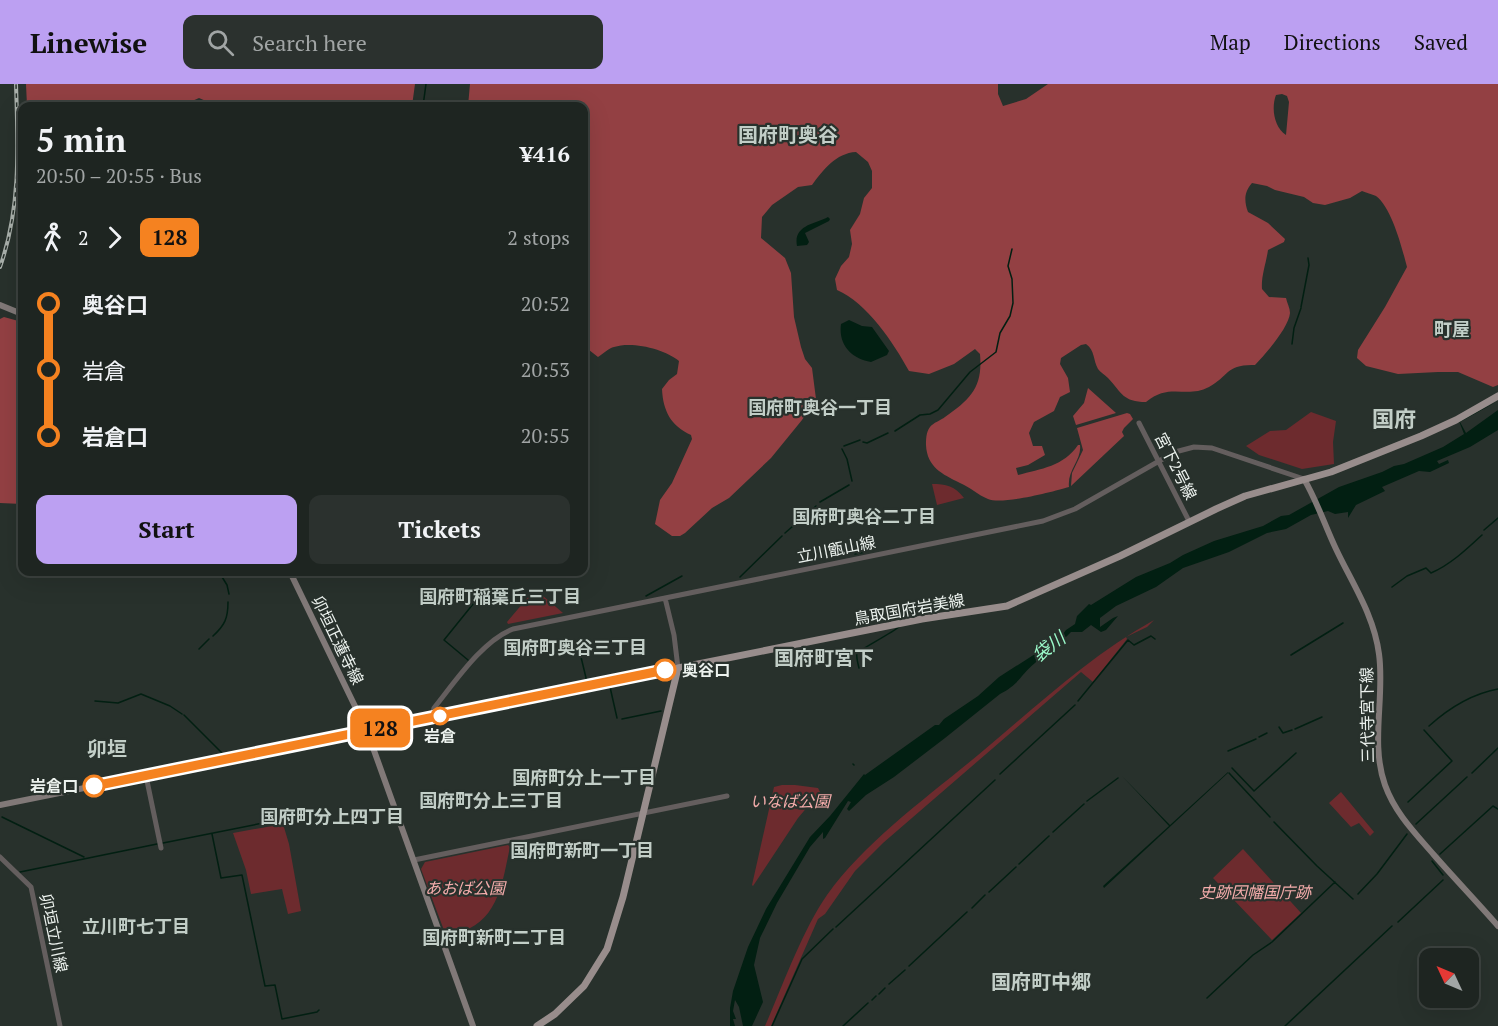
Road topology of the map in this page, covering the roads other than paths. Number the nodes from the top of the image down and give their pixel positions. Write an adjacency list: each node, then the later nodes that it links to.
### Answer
1 (0, 305): 2 (main road)
2 (18, 312)
3 (1498, 396): 6 (main road, 鳥取国府岩美線)
4 (1139, 423): 5 (street, 宮下2号線)
5 (1159, 461): 6 (street, 立川甑山線); 7 (street, 宮下2号線); 9 (street, 立川甑山線)
6 (1304, 479): 7 (main road, 鳥取国府岩美線); 20 (main road, 三代寺宮下線)
7 (1189, 521): 10 (main road, 鳥取国府岩美線)
8 (292, 576): 12 (main road, 卯垣正蓮寺線)
9 (665, 598): 10 (street); 11 (street, 立川甑山線)
10 (678, 668): 11 (main road); 16 (main road)
11 (432, 718): 12 (main road)
12 (367, 731): 13 (main road); 19 (main road, 卯垣正蓮寺線)
13 (146, 776): 15 (main road); 17 (street)
14 (727, 796): 16 (street)
15 (0, 805)
16 (643, 814): 19 (street); 23 (main road)
17 (161, 848)
18 (0, 857): 21 (street, 卯垣立川線)
19 (414, 860): 22 (main road, 卯垣正蓮寺線)
20 (1498, 926)
21 (60, 1026)
22 (473, 1026)
23 (537, 1026)

